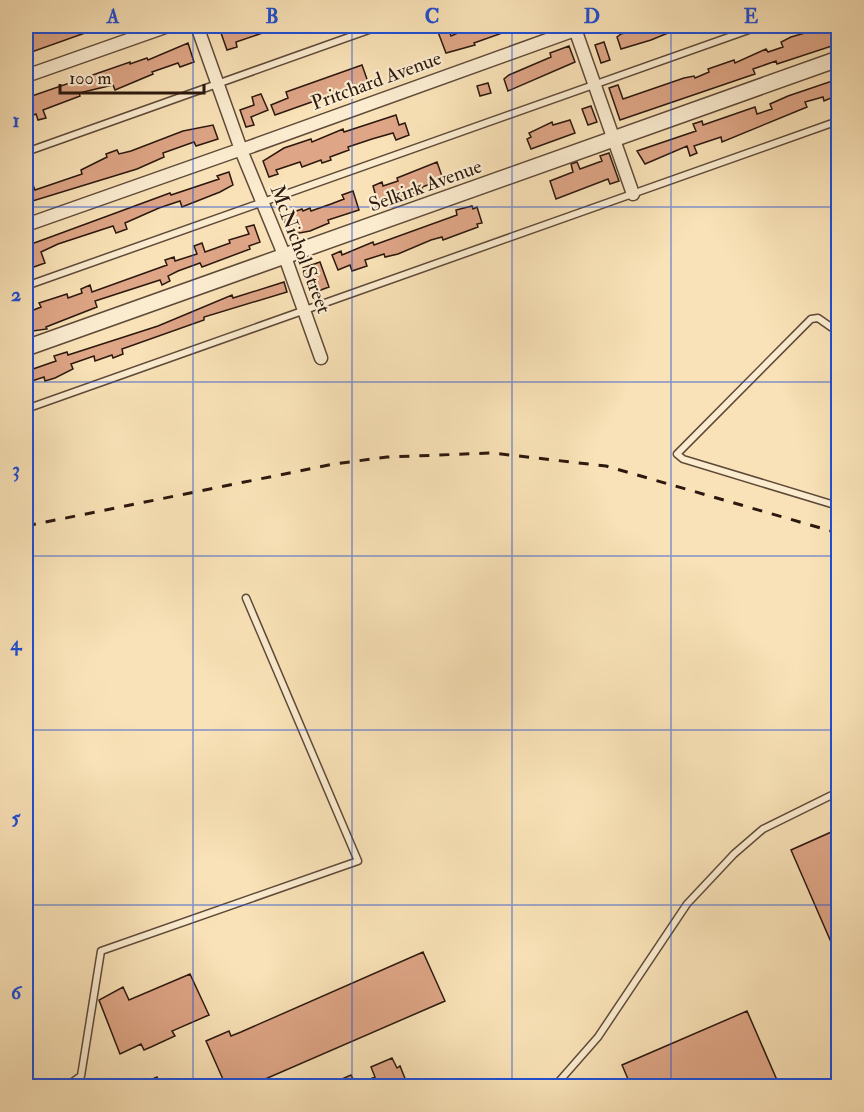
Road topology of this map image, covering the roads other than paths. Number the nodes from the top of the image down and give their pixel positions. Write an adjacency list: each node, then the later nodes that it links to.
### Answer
1 (168, 26): 7 (street)
2 (197, 26): 8 (street, McNichol Street)
3 (380, 26): 8 (lane)
4 (760, 26): 9 (lane)
5 (580, 27): 9 (street); 12 (street, Pritchard Avenue)
6 (838, 59): 11 (street, Selkirk Avenue)
7 (26, 76)
8 (218, 83): 12 (street, McNichol Street); 13 (lane)
9 (594, 84): 11 (street); 15 (lane)
10 (838, 121): 14 (lane)
11 (614, 140): 14 (street); 17 (street, Selkirk Avenue)
12 (241, 149): 15 (street, McNichol Street); 16 (street, Pritchard Avenue)
13 (26, 152)
14 (633, 194): 19 (lane)
15 (262, 200): 17 (street, McNichol Street); 18 (lane)
16 (26, 225)
17 (285, 257): 19 (street, McNichol Street); 21 (street, Selkirk Avenue)
18 (26, 286)
19 (304, 310): 22 (street, McNichol Street); 23 (lane)
20 (838, 332): 24 (lane)
21 (26, 348)
22 (321, 358)
23 (26, 409)
24 (838, 506)
25 (246, 598): 27 (lane)
26 (838, 792): 28 (lane)
27 (67, 1086)
28 (555, 1086)

